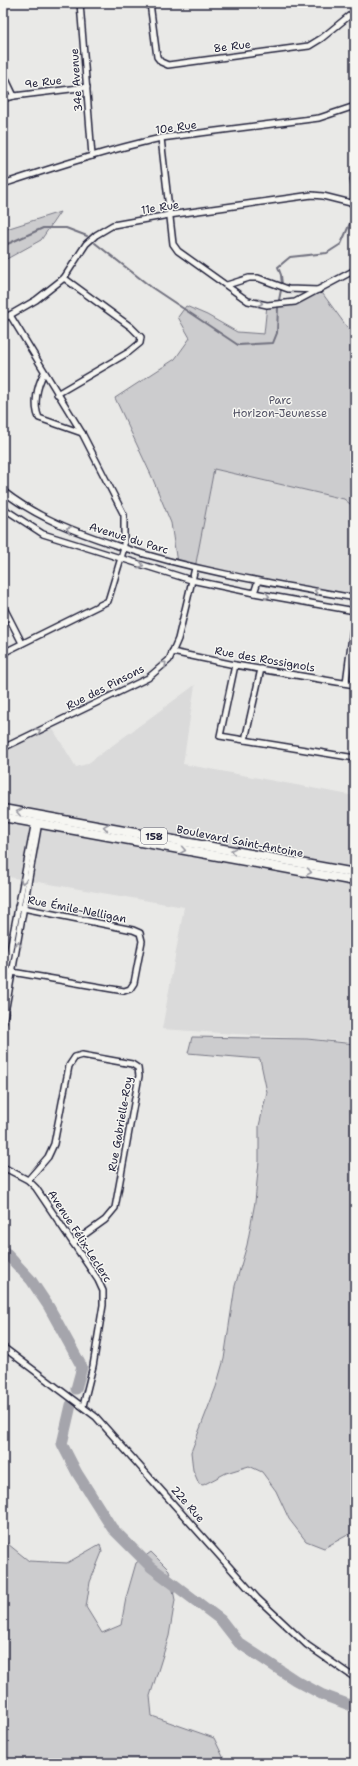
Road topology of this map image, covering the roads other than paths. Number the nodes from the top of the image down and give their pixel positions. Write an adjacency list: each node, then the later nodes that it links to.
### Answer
1 (80, 3): 5 (street, 34e Avenue)
2 (150, 3): 3 (street, 8e Rue)
3 (355, 11)
4 (3, 73): 6 (street)
5 (87, 87): 6 (street, 9e Rue); 10 (street, 34e Avenue)
6 (14, 96): 7 (street, 9e Rue)
7 (3, 99)
8 (355, 106): 9 (street, 10e Rue)
9 (161, 138): 10 (street, 10e Rue); 13 (street)
10 (92, 156): 11 (street, 10e Rue)
11 (3, 184)
12 (355, 204): 13 (street, 11e Rue)
13 (169, 215): 15 (street, 11e Rue); 16 (street)
14 (355, 270): 17 (street)
15 (64, 278): 18 (street, 11e Rue); 21 (street)
16 (227, 285): 17 (street); 17 (street, one-way to 17)
17 (320, 290)
18 (10, 315): 19 (street, 11e Rue); 20 (street)
19 (3, 319)
20 (44, 373): 21 (street); 22 (street)
21 (57, 394): 22 (street)
22 (82, 434): 25 (street)
23 (3, 491): 25 (street, Avenue du Parc, one-way to 23)
24 (3, 508): 26 (street, Avenue du Parc)
25 (124, 548): 26 (street); 27 (street, Avenue du Parc)
26 (121, 558): 28 (street, Avenue du Parc, one-way to 28); 34 (street)
27 (194, 568): 28 (street, Rue des Pinsons); 29 (street, Avenue du Parc)
28 (191, 580): 30 (street, Avenue du Parc); 35 (street, Rue des Pinsons)
29 (258, 581): 30 (street); 31 (street, Avenue du Parc, one-way to 29)
30 (254, 593): 33 (street, Avenue du Parc, one-way to 33)
31 (355, 598)
32 (3, 606): 34 (street)
33 (355, 612): 39 (street)
34 (22, 643): 36 (street)
35 (172, 652): 37 (street, Rue des Rossignols); 42 (street, Rue des Pinsons, one-way to 35)
36 (3, 653)
37 (235, 665): 38 (street, Rue des Rossignols); 41 (street)
38 (261, 669): 39 (street, Rue des Rossignols); 41 (street)
39 (346, 684): 40 (street, Rue des Rossignols)
40 (355, 685)
41 (244, 740): 43 (street)
42 (3, 748)
43 (355, 758)
44 (3, 809): 46 (main road, Boulevard Saint-Antoine / 158, one-way to 44)
45 (3, 817): 46 (main road, Boulevard Saint-Antoine / 158)
46 (37, 820): 47 (main road, Boulevard Saint-Antoine / 158, one-way to 46); 48 (main road, Boulevard Saint-Antoine / 158, one-way to 48); 49 (street, one-way to 49); 50 (street)
47 (355, 873)
48 (355, 881)
49 (18, 907): 50 (street, Rue Émile-Nelligan); 51 (street)
50 (25, 908): 52 (street, one-way to 50); 52 (street, Rue Émile-Nelligan)
51 (6, 971): 52 (street, Rue Émile-Nelligan); 53 (street)
52 (13, 972): 54 (street)
53 (3, 985)
54 (3, 1024)
55 (3, 1167): 56 (street, Avenue Félix-Leclerc)
56 (28, 1180): 57 (street, Avenue Félix-Leclerc); 57 (street, Rue Gabrielle-Roy)
57 (73, 1243): 59 (street, Avenue Félix-Leclerc)
58 (3, 1347): 59 (street, 22e Rue)
59 (83, 1406): 60 (street, 22e Rue)
60 (355, 1678)

